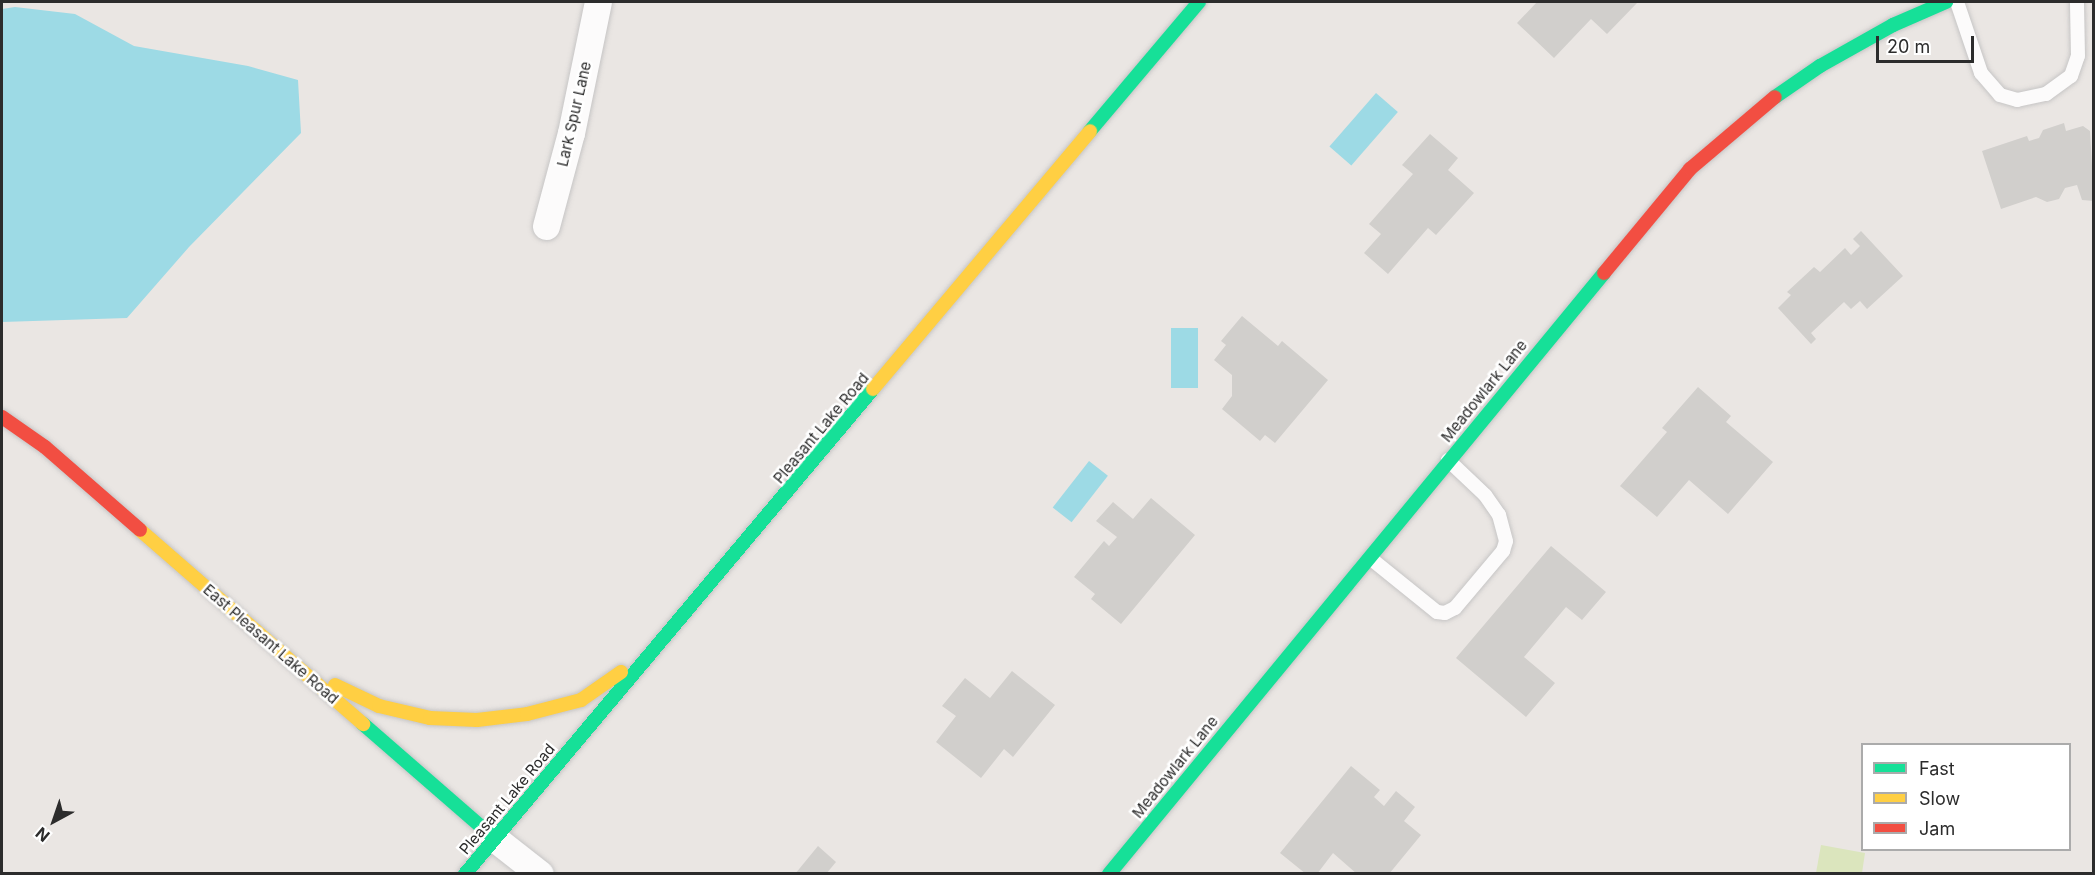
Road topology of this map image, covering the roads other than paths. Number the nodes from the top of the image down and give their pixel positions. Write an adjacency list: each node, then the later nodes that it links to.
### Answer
1 (598, 2): 6 (street, Lark Spur Lane)
2 (1200, 2): 10 (street, Pleasant Lake Road)
3 (1946, 2): 8 (street, Meadowlark Lane)
4 (1957, 2): 5 (lane)
5 (2077, 2)
6 (546, 226)
7 (2, 417): 11 (street, East Pleasant Lake Road)
8 (1448, 460): 9 (street, Meadowlark Lane); 9 (lane)
9 (1368, 557): 15 (street, Meadowlark Lane)
10 (662, 644): 11 (street); 12 (street, Pleasant Lake Road)
11 (297, 667): 12 (street, East Pleasant Lake Road)
12 (494, 838): 13 (street, Pleasant Lake Road); 14 (street, East Pleasant Lake Road)
13 (465, 873)
14 (540, 873)
15 (1109, 873)

